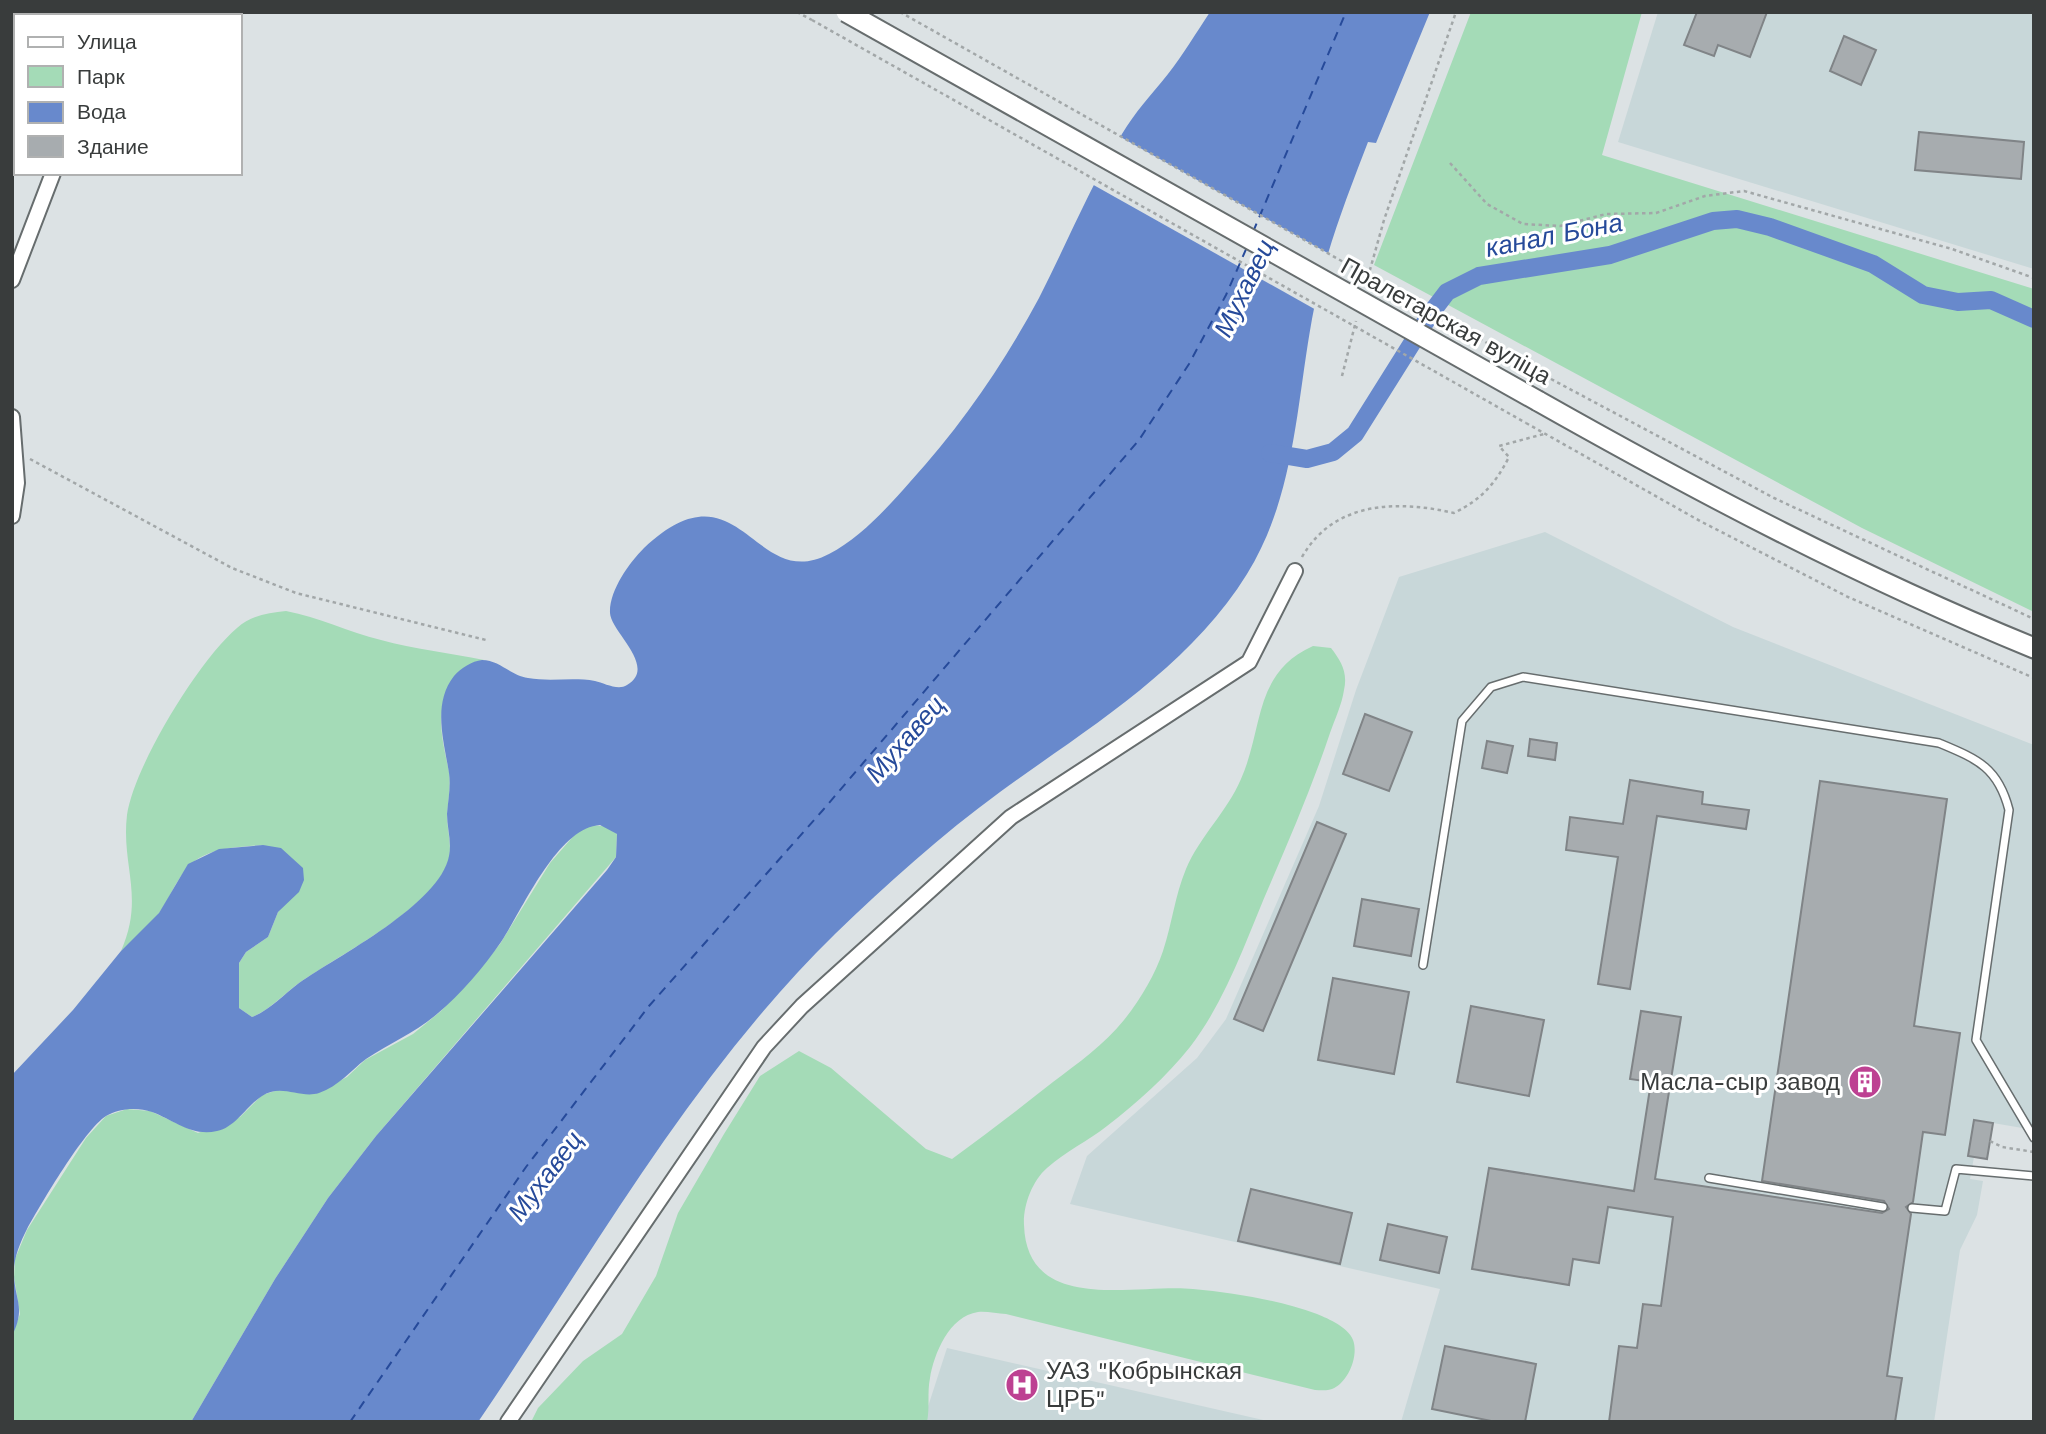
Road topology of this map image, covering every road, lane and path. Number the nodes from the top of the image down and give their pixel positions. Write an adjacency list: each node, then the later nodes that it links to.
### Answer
1 (797, 12): 14 (path, bridge)
2 (846, 12): 20 (main road, Пралетарская вуліца, bridge)
3 (900, 12): 18 (path, bridge)
4 (1456, 12): 10 (path)
5 (1450, 163): 8 (path)
6 (52, 175): 7 (street)
7 (19, 243): 9 (street)
8 (2034, 278)
9 (12, 280)
10 (1366, 285)
11 (1359, 311): 12 (path)
12 (1342, 376)
13 (12, 417): 15 (street)
14 (1544, 434): 17 (path); 21 (path)
15 (16, 451): 16 (street); 19 (path)
16 (12, 516)
17 (1295, 570): 30 (street)
18 (2034, 619)
19 (486, 640)
20 (2034, 648)
21 (2034, 678)
22 (1423, 965): 23 (lane)
23 (2034, 1138)
24 (1990, 1140): 25 (path)
25 (2034, 1152)
26 (2034, 1176): 29 (lane)
27 (1709, 1178): 28 (lane)
28 (1883, 1207)
29 (1912, 1208)
30 (508, 1422)

